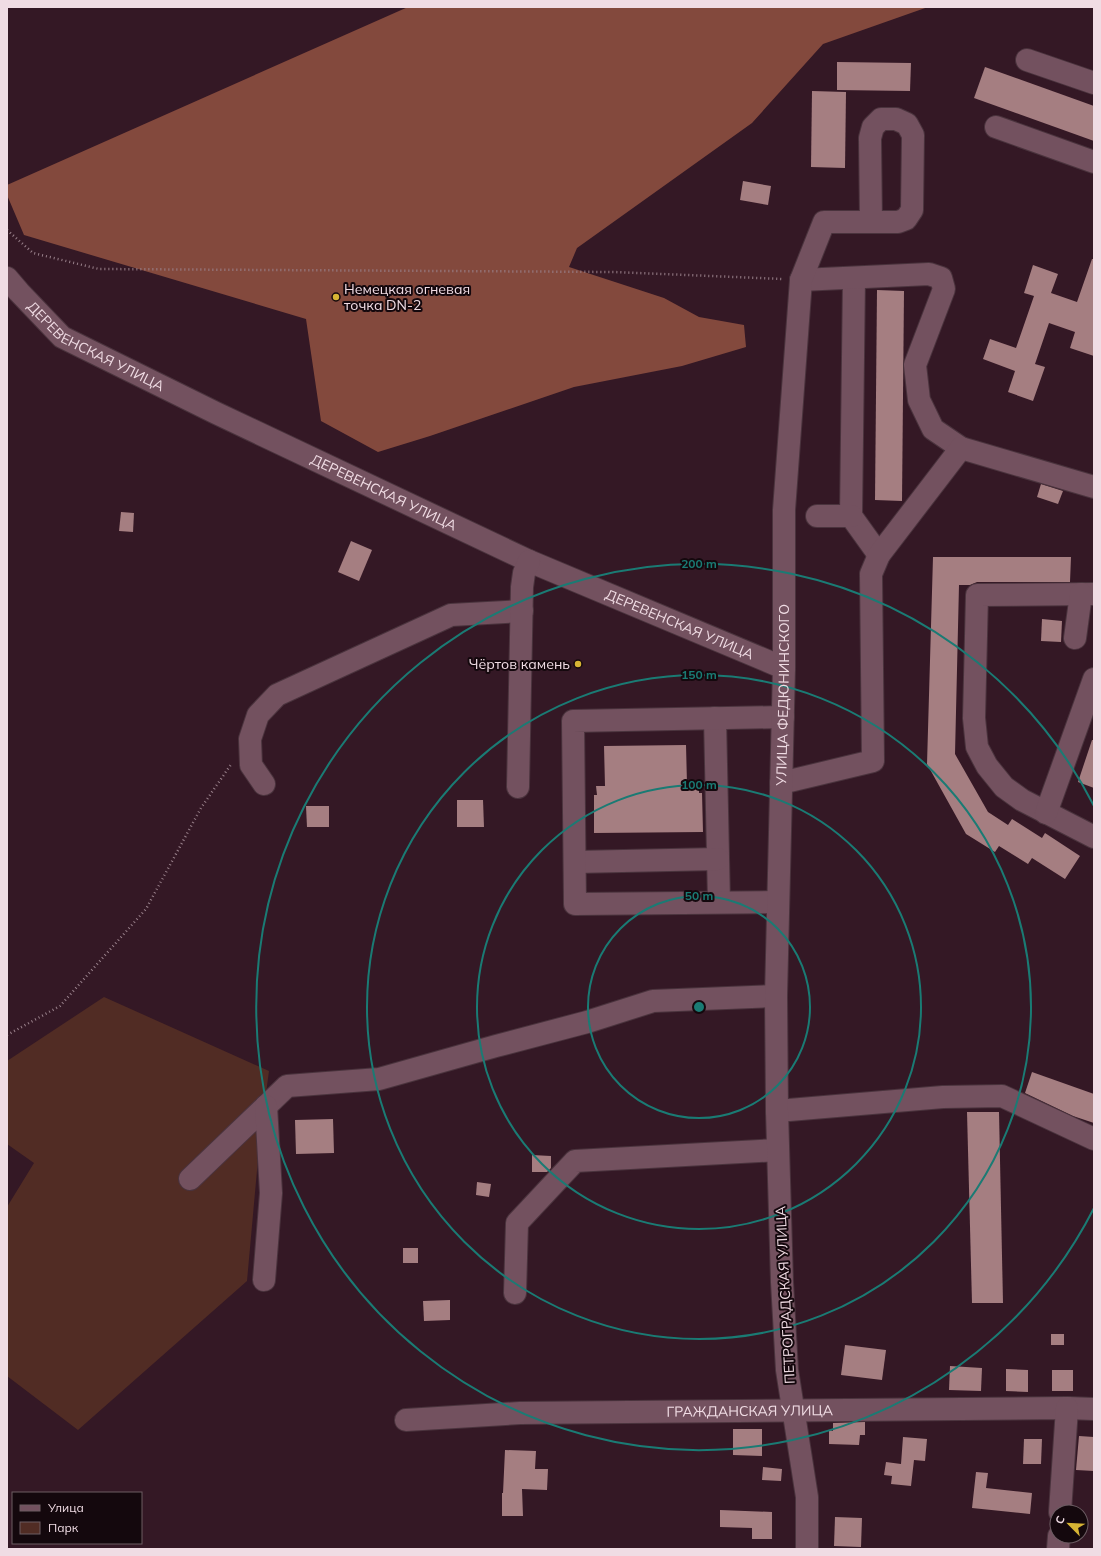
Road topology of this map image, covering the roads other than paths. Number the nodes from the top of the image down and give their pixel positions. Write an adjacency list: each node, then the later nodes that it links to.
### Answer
1 (1026, 60): 2 (street)
2 (1094, 83)
3 (996, 127): 4 (street)
4 (1094, 162)
5 (870, 222): 8 (street, УЛИЦА ФЕДЮНИНСКОГО)
6 (7, 278): 14 (street, ДЕРЕВЕНСКАЯ УЛИЦА)
7 (854, 278): 8 (street); 9 (street); 12 (street)
8 (802, 280): 18 (street, УЛИЦА ФЕДЮНИНСКОГО)
9 (961, 448): 10 (street); 13 (street)
10 (1094, 487)
11 (817, 516): 12 (street)
12 (851, 516): 13 (street)
13 (879, 555): 22 (street)
14 (529, 561): 16 (street); 18 (street, ДЕРЕВЕНСКАЯ УЛИЦА)
15 (1088, 594): 17 (street); 25 (street)
16 (522, 611): 23 (street); 24 (street)
17 (1075, 638)
18 (784, 668): 20 (street, УЛИЦА ФЕДЮНИНСКОГО)
19 (1094, 679): 25 (street)
20 (783, 717): 21 (street); 22 (street, УЛИЦА ФЕДЮНИНСКОГО)
21 (715, 718): 27 (street); 28 (street)
22 (781, 783): 30 (street, УЛИЦА ФЕДЮНИНСКОГО)
23 (264, 784)
24 (518, 788)
25 (1046, 813): 26 (street)
26 (1094, 837)
27 (718, 859): 28 (street); 29 (street)
28 (575, 862): 29 (street)
29 (719, 902): 30 (street)
30 (778, 902): 31 (street, УЛИЦА ФЕДЮНИНСКОГО)
31 (776, 996): 32 (street); 33 (street, УЛИЦА ФЕДЮНИНСКОГО)
32 (266, 1106): 36 (street); 37 (street)
33 (777, 1111): 34 (street); 35 (street, ПЕТРОГРАДСКАЯ УЛИЦА)
34 (1094, 1139)
35 (778, 1150): 38 (street); 41 (street, ПЕТРОГРАДСКАЯ УЛИЦА)
36 (190, 1179)
37 (264, 1280)
38 (515, 1294)
39 (1068, 1408): 40 (street, ГРАЖДАНСКАЯ УЛИЦА); 41 (street, ГРАЖДАНСКАЯ УЛИЦА); 43 (street)
40 (1094, 1409)
41 (793, 1410): 42 (street, ГРАЖДАНСКАЯ УЛИЦА); 44 (street, ПЕТРОГРАДСКАЯ УЛИЦА)
42 (406, 1420)
43 (1061, 1504)
44 (807, 1549)

